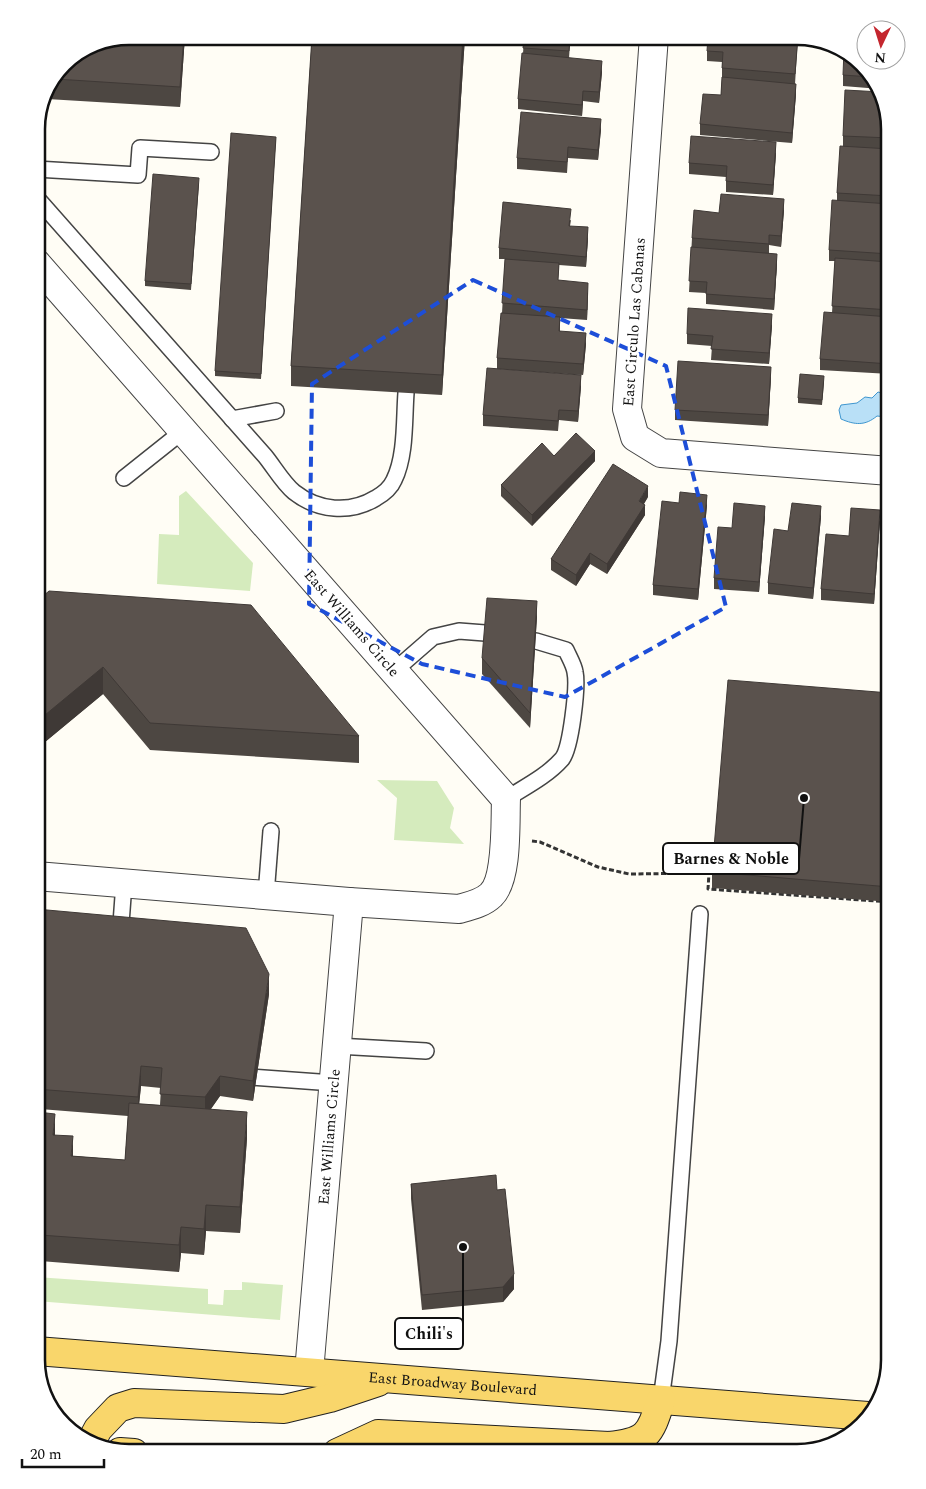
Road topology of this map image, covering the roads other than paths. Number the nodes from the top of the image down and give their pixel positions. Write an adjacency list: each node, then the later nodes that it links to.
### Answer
1 (653, 45): 10 (street, East Circulo Las Cabanas)
2 (211, 152): 3 (lane)
3 (45, 170)
4 (45, 207): 8 (lane)
5 (45, 273): 9 (street, East Williams Circle)
6 (406, 393): 8 (lane)
7 (276, 412): 8 (lane)
8 (232, 419)
9 (183, 431): 11 (lane); 14 (street, East Williams Circle)
10 (881, 470)
11 (124, 478)
12 (485, 633): 14 (lane)
13 (536, 641): 15 (lane)
14 (394, 671): 15 (street, East Williams Circle)
15 (506, 799): 20 (street)
16 (271, 830): 19 (lane)
17 (45, 877): 18 (street)
18 (124, 883): 19 (street); 22 (lane)
19 (266, 895): 20 (street)
20 (349, 902): 23 (street, East Williams Circle)
21 (700, 914): 30 (lane)
22 (118, 952)
23 (337, 1046): 24 (lane); 26 (street, East Williams Circle)
24 (426, 1051)
25 (228, 1075): 26 (lane)
26 (334, 1083): 28 (street, East Williams Circle)
27 (45, 1352): 28 (main road, East Broadway Boulevard)
28 (309, 1372): 29 (main road, East Broadway Boulevard)
29 (391, 1378): 30 (main road, East Broadway Boulevard); 32 (main road)
30 (661, 1400): 31 (main road, East Broadway Boulevard); 35 (main road)
31 (861, 1415)
32 (94, 1436)
33 (356, 1444): 34 (main road)
34 (570, 1444)
35 (628, 1444)

